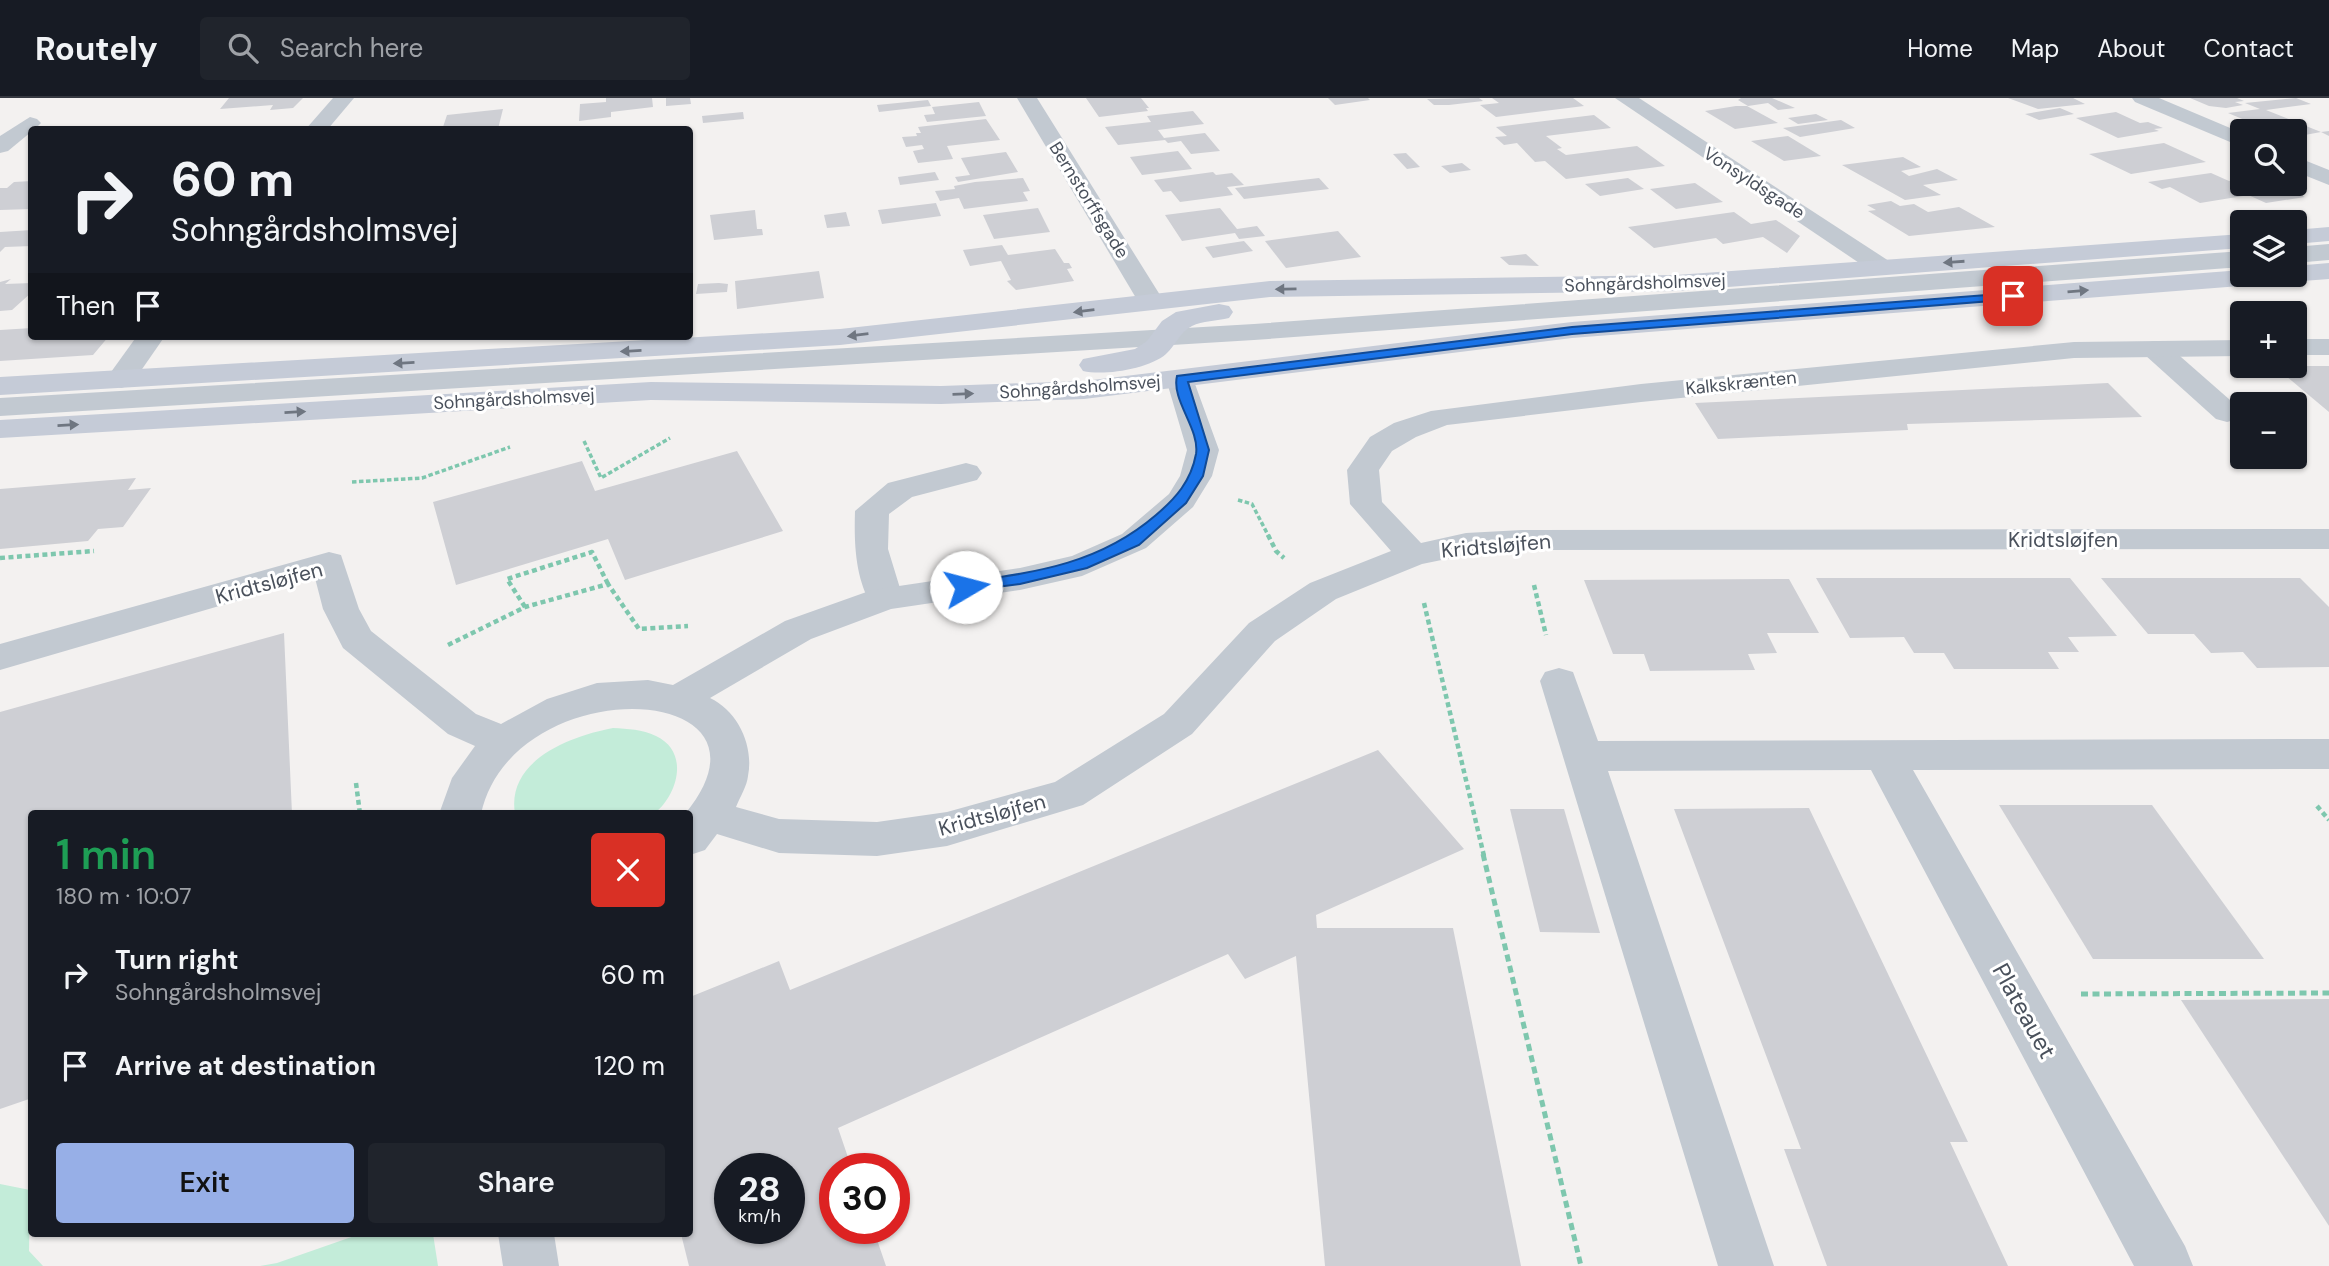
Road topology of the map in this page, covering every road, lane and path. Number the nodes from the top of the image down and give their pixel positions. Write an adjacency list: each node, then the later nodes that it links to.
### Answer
1 (1027, 98): 22 (street, Bernstorffsgade)
2 (1625, 98): 17 (street, Vonsyldsgade)
3 (2142, 98): 7 (street)
4 (349, 99): 5 (street)
5 (319, 126)
6 (28, 135): 8 (street)
7 (2230, 136)
8 (0, 147)
9 (2307, 169): 10 (street)
10 (2329, 178)
11 (2329, 234): 12 (street)
12 (2307, 236)
13 (2230, 247): 17 (street, Sohngårdsholmsvej, one-way to 17)
14 (2230, 248): 23 (street)
15 (2329, 252): 16 (street)
16 (2307, 254)
17 (1883, 268): 21 (street, Sohngårdsholmsvej)
18 (2329, 271): 19 (street)
19 (2307, 273)
20 (2230, 279): 30 (street, Sohngårdsholmsvej, one-way to 20)
21 (1507, 287): 22 (street, Sohngårdsholmsvej, one-way to 22); 23 (street)
22 (1152, 303): 23 (street); 29 (street, Sohngårdsholmsvej, one-way to 29)
23 (1165, 338): 30 (street); 32 (street); 33 (street)
24 (148, 340): 29 (street)
25 (2329, 346): 26 (street)
26 (2307, 347)
27 (2230, 348): 28 (street, Kalkskrænten)
28 (2155, 349): 34 (street); 46 (street, Kalkskrænten)
29 (121, 379): 31 (street, Sohngårdsholmsvej)
30 (1181, 379): 32 (street, Sohngårdsholmsvej, one-way to 30); 49 (street)
31 (0, 386)
32 (651, 391): 35 (street, Sohngårdsholmsvej, one-way to 32)
33 (0, 408)
34 (2227, 413)
35 (0, 429)
36 (595, 437): 37 (path)
37 (660, 437)
38 (515, 446): 40 (path)
39 (966, 473): 49 (street)
40 (352, 482)
41 (1252, 504): 45 (path)
42 (2329, 539): 43 (street, Kridtsløjfen)
43 (1522, 541): 46 (street, Kridtsløjfen); 54 (path)
44 (94, 551): 47 (path)
45 (1276, 551)
46 (1413, 555): 63 (street, Kridtsløjfen); 68 (path)
47 (0, 558)
48 (608, 584): 50 (path); 50 (path); 51 (path)
49 (885, 598): 55 (street)
50 (525, 607): 53 (path)
51 (688, 626)
52 (0, 657): 53 (street, Kridtsløjfen)
53 (386, 661): 56 (street, Kridtsløjfen)
54 (1559, 681): 58 (street)
55 (678, 699): 56 (street); 63 (street)
56 (503, 742): 62 (street)
57 (2329, 754): 59 (street)
58 (1583, 756): 59 (street); 69 (street)
59 (1884, 756): 65 (street, Plateauet)
60 (356, 783): 61 (path)
61 (359, 810)
62 (461, 810)
63 (700, 827)
64 (2329, 993): 65 (path)
65 (2015, 994): 70 (street, Plateauet)
66 (526, 1237): 67 (street)
67 (531, 1266)
68 (1581, 1266)
69 (1746, 1266)
70 (2165, 1266)

